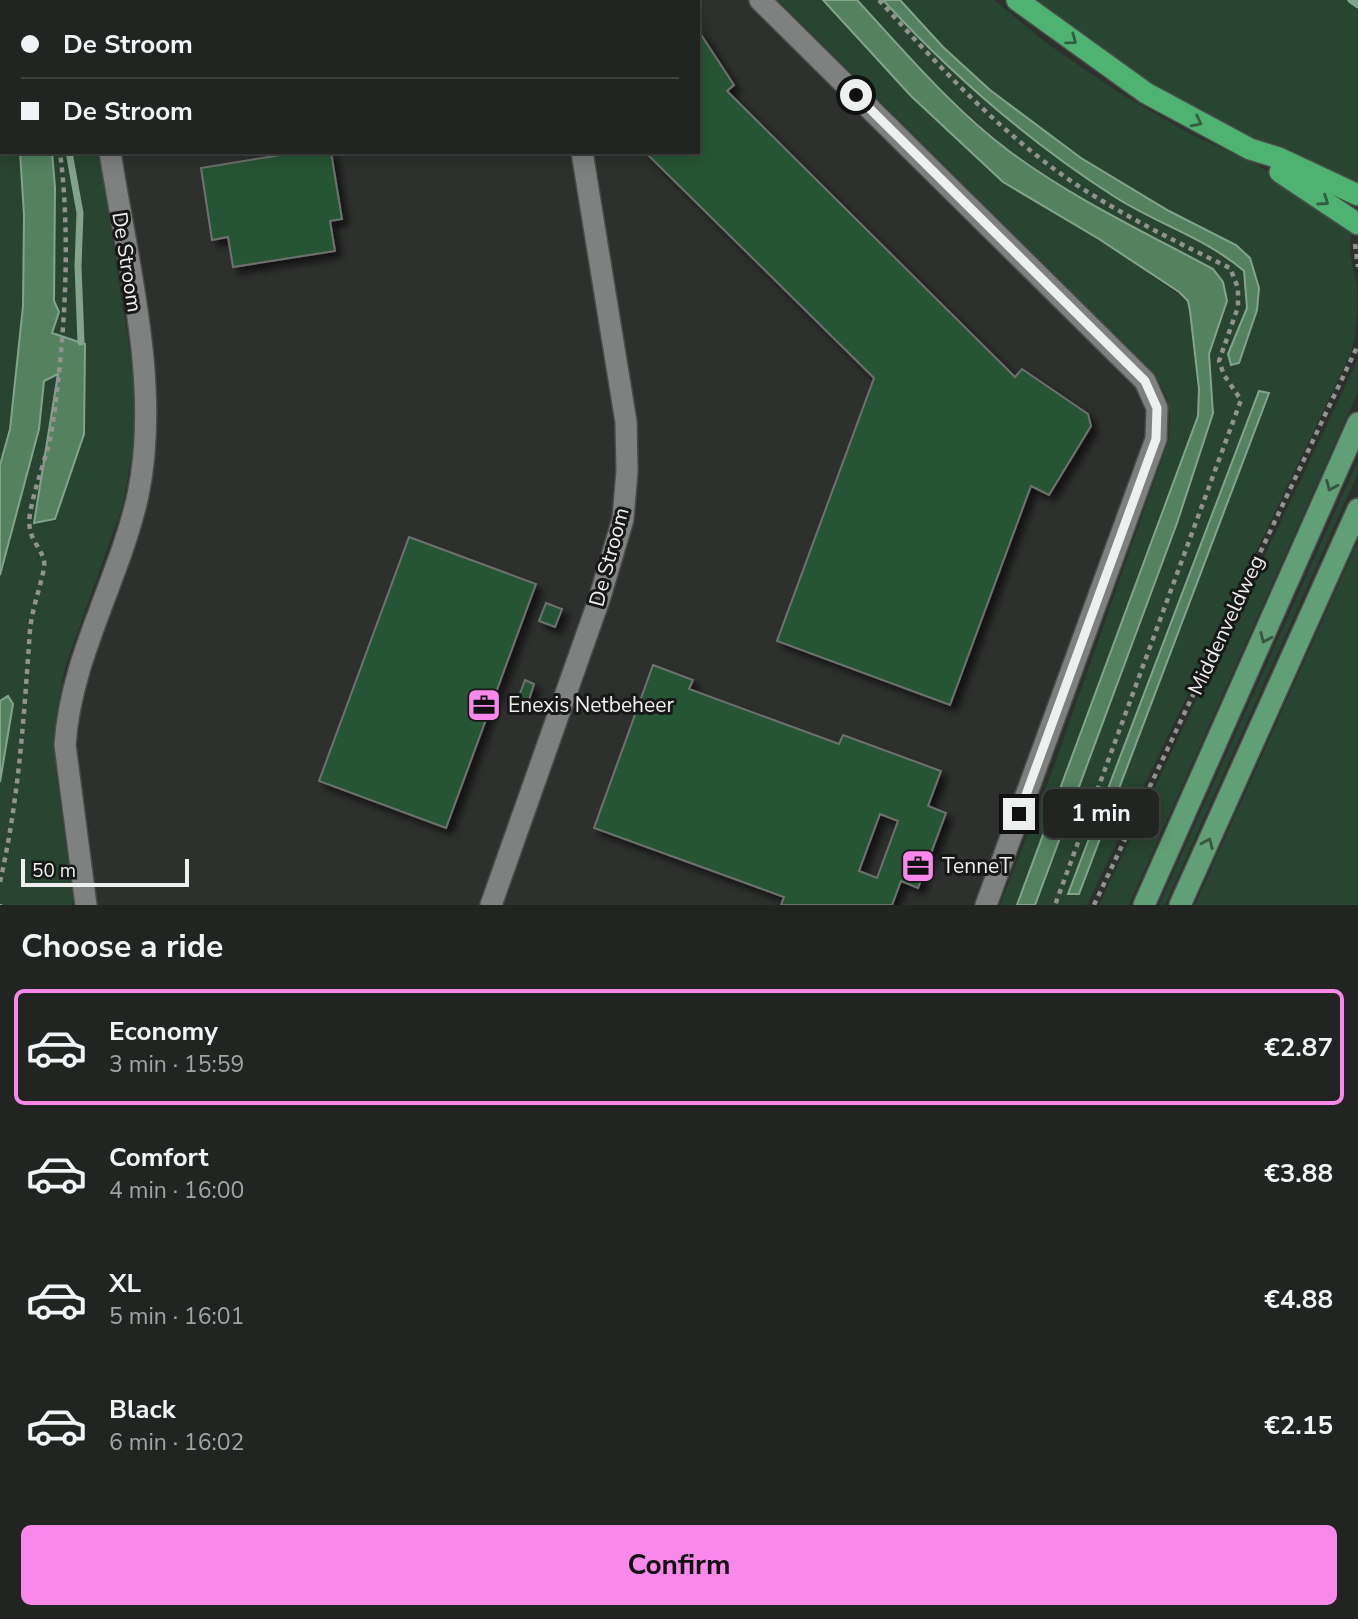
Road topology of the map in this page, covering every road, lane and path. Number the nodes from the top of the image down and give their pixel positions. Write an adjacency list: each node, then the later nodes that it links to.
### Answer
1 (760, 0): 18 (street)
2 (879, 0): 19 (path)
3 (1017, 0): 4 (highway, one-way to 4)
4 (1250, 149): 8 (highway); 9 (highway, one-way to 9)
5 (60, 154): 15 (path)
6 (110, 154): 16 (street, De Stroom)
7 (582, 154): 17 (street, De Stroom)
8 (1358, 195)
9 (1358, 224)
10 (1358, 237): 11 (path)
11 (1358, 267)
12 (1358, 345): 20 (path, Middenveldweg)
13 (1358, 423): 21 (main road, Middenveldweg, one-way to 21)
14 (1358, 509): 22 (main road, one-way to 14)
15 (0, 882)
16 (86, 905)
17 (491, 905)
18 (986, 905)
19 (1055, 905)
20 (1094, 905)
21 (1144, 905)
22 (1181, 905)

